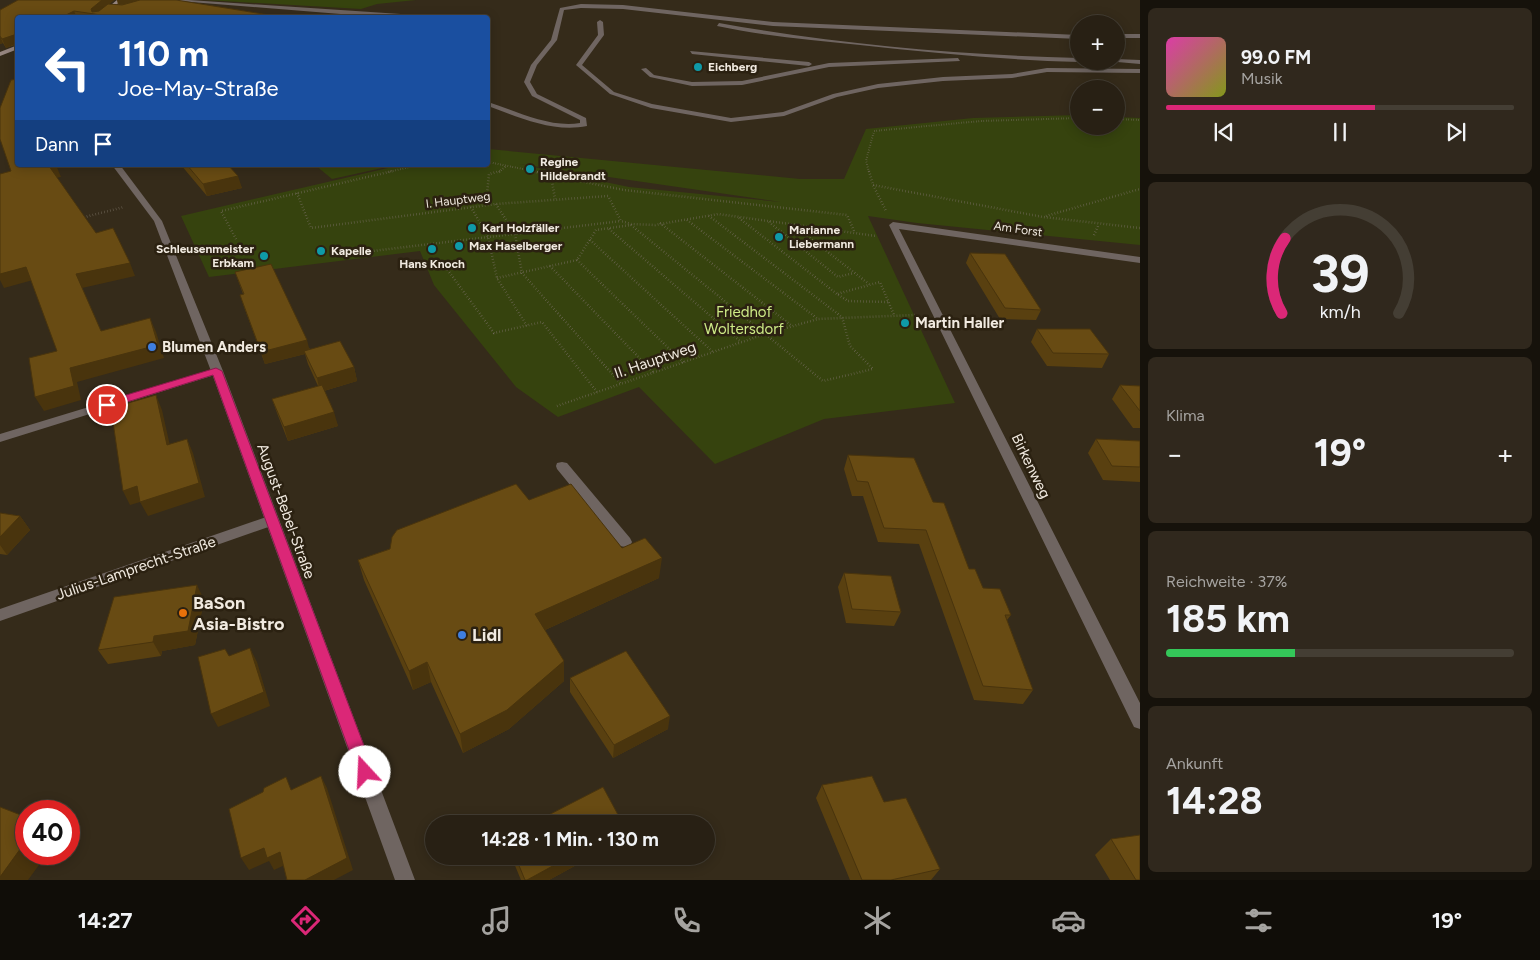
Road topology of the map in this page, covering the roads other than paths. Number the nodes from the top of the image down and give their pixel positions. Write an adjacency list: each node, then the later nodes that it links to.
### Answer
1 (120, 0): 3 (main road)
2 (161, 0): 7 (street)
3 (108, 10): 4 (street); 6 (main road)
4 (116, 10)
5 (658, 11): 11 (street); 15 (street); 22 (street)
6 (101, 15)
7 (395, 15)
8 (600, 22): 21 (street)
9 (1125, 36): 10 (street)
10 (1140, 36)
11 (1070, 37)
12 (15, 48): 14 (main road)
13 (692, 52): 19 (street)
14 (0, 54)
15 (1026, 59): 16 (street); 19 (street)
16 (1070, 60)
17 (1125, 62): 18 (street)
18 (1140, 62)
19 (829, 65): 20 (street)
20 (644, 69)
21 (1140, 71)
22 (490, 105)
23 (118, 167): 26 (street, August-Bebel-Straße)
24 (893, 225): 25 (street, Am Forst); 32 (street, Birkenweg)
25 (1140, 260)
26 (216, 371): 27 (street); 29 (street, August-Bebel-Straße)
27 (0, 438)
28 (562, 466): 30 (street)
29 (272, 520): 31 (street, Julius-Lamprecht-Straße); 33 (street, August-Bebel-Straße)
30 (624, 542)
31 (0, 615)
32 (1140, 721)
33 (405, 880)

